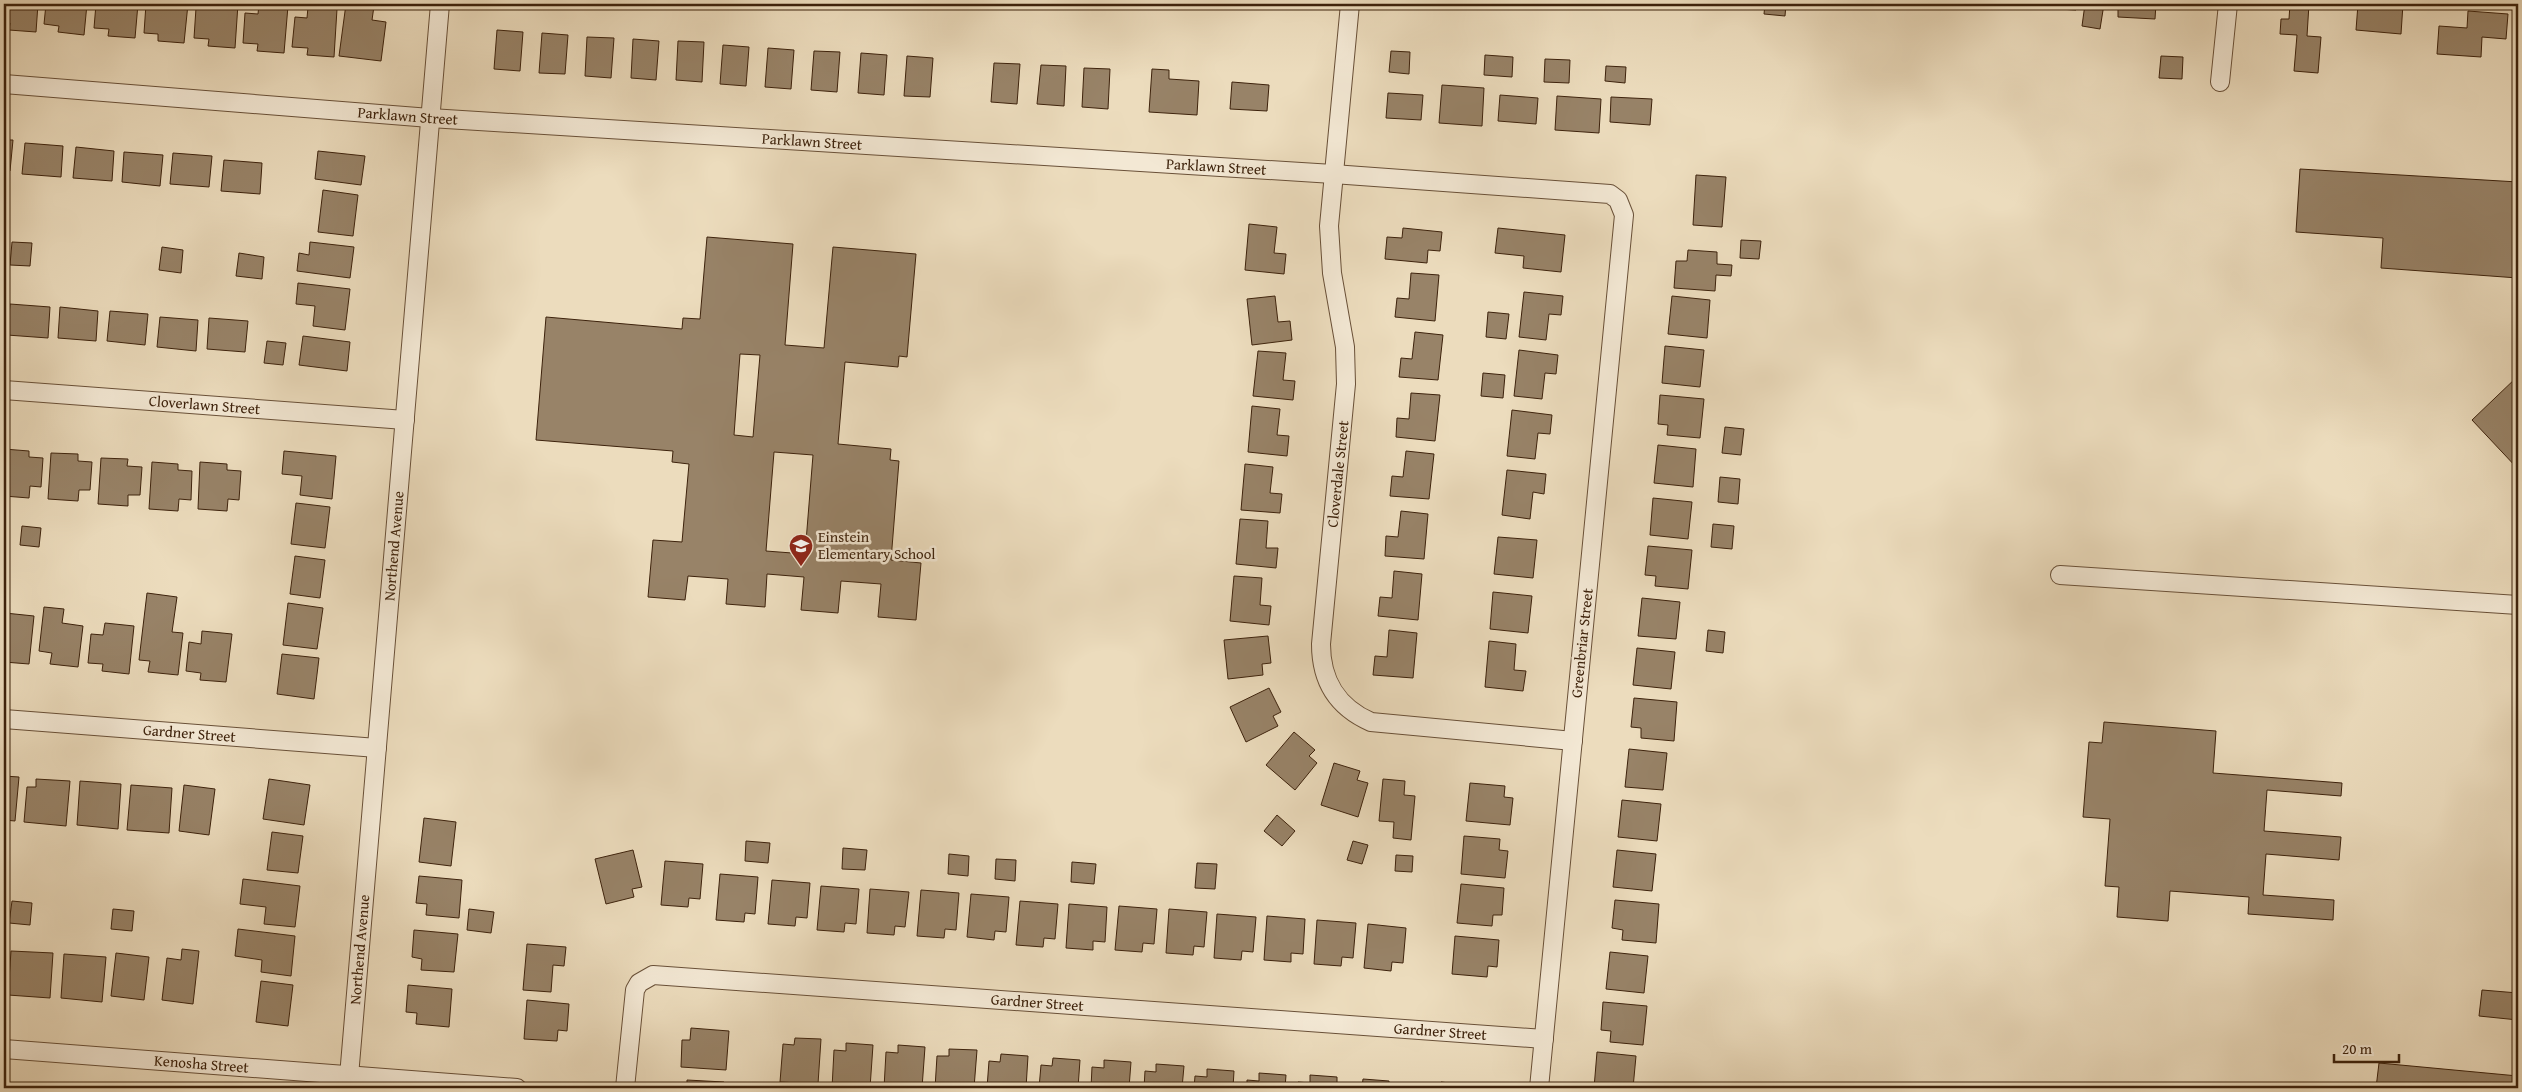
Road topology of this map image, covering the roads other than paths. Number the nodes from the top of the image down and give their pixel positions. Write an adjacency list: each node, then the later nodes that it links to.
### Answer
1 (440, 4): 6 (street, Northend Avenue)
2 (1350, 4): 7 (street, Cloverdale Street)
3 (2228, 4): 4 (street)
4 (2220, 82)
5 (4, 84): 6 (street, Parklawn Street)
6 (430, 118): 7 (street, Parklawn Street); 10 (street, Northend Avenue)
7 (1333, 174): 8 (street, Parklawn Street); 14 (street, Cloverdale Street)
8 (1618, 200): 14 (street, Greenbriar Street)
9 (4, 390): 10 (street, Cloverlawn Street)
10 (405, 420): 15 (street, Northend Avenue)
11 (2060, 575): 12 (street)
12 (2518, 605)
13 (4, 720): 15 (street, Gardner Street)
14 (1573, 741): 16 (street, Greenbriar Street)
15 (377, 748): 18 (street, Northend Avenue)
16 (1544, 1039): 20 (street, Gardner Street); 21 (street, Greenbriar Street)
17 (4, 1049): 18 (street, Kenosha Street)
18 (349, 1082): 19 (street, Kenosha Street)
19 (517, 1088)
20 (625, 1088)
21 (1539, 1088)

